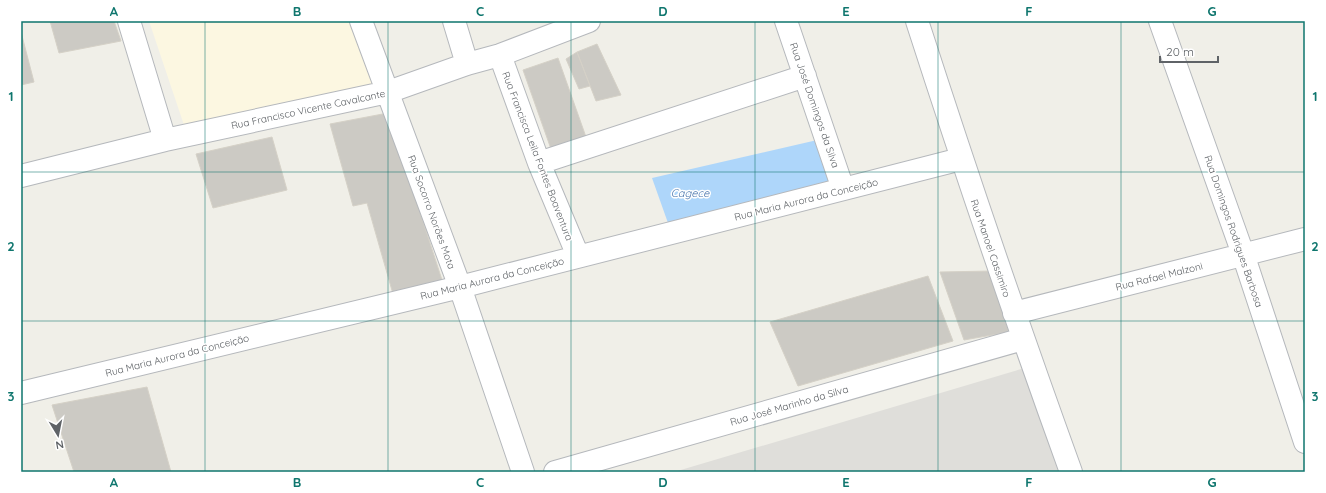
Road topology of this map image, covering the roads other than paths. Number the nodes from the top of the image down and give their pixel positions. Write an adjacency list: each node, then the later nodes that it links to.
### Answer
1 (128, 21): 12 (street)
2 (361, 21): 11 (street, Rua Socorro Norões Mota)
3 (454, 21): 9 (street)
4 (589, 21): 8 (street, Rua Francisco Vicente Cavalcante)
5 (786, 21): 10 (street, Rua José Domingos da Silva)
6 (917, 21): 13 (street, Rua Manoel Cassimiro)
7 (1160, 21): 18 (street, Rua Domingos Rodrigues Barbosa)
8 (500, 55): 9 (street, Rua Francisco Vicente Cavalcante); 14 (street, Rua Francisca Leila Fontes Boaventura)
9 (467, 64): 11 (street, Rua Francisco Vicente Cavalcante)
10 (805, 76): 14 (street); 16 (street, Rua José Domingos da Silva)
11 (388, 92): 12 (street, Rua Francisco Vicente Cavalcante); 20 (street, Rua Socorro Norões Mota)
12 (165, 140): 15 (street, Rua Francisco Vicente Cavalcante)
13 (961, 159): 16 (street, Rua Maria Aurora da Conceição); 21 (street, Rua Manoel Cassimiro)
14 (539, 163): 19 (street, Rua Francisca Leila Fontes Boaventura)
15 (21, 176)
16 (843, 189): 19 (street, Rua Maria Aurora da Conceição)
17 (1305, 239): 18 (street, Rua Rafael Malzoni)
18 (1243, 254): 21 (street, Rua Rafael Malzoni); 24 (street, Rua Domingos Rodrigues Barbosa)
19 (578, 256): 20 (street, Rua Maria Aurora da Conceição)
20 (460, 287): 23 (street, Rua Maria Aurora da Conceição); 25 (street, Rua Socorro Norões Mota)
21 (1014, 313): 22 (street, Rua Manoel Cassimiro)
22 (1023, 339): 26 (street, Rua José Marinho da Silva); 27 (street, Rua Manoel Cassimiro)
23 (21, 393)
24 (1305, 442)
25 (523, 472)
26 (555, 472)
27 (1071, 472)

